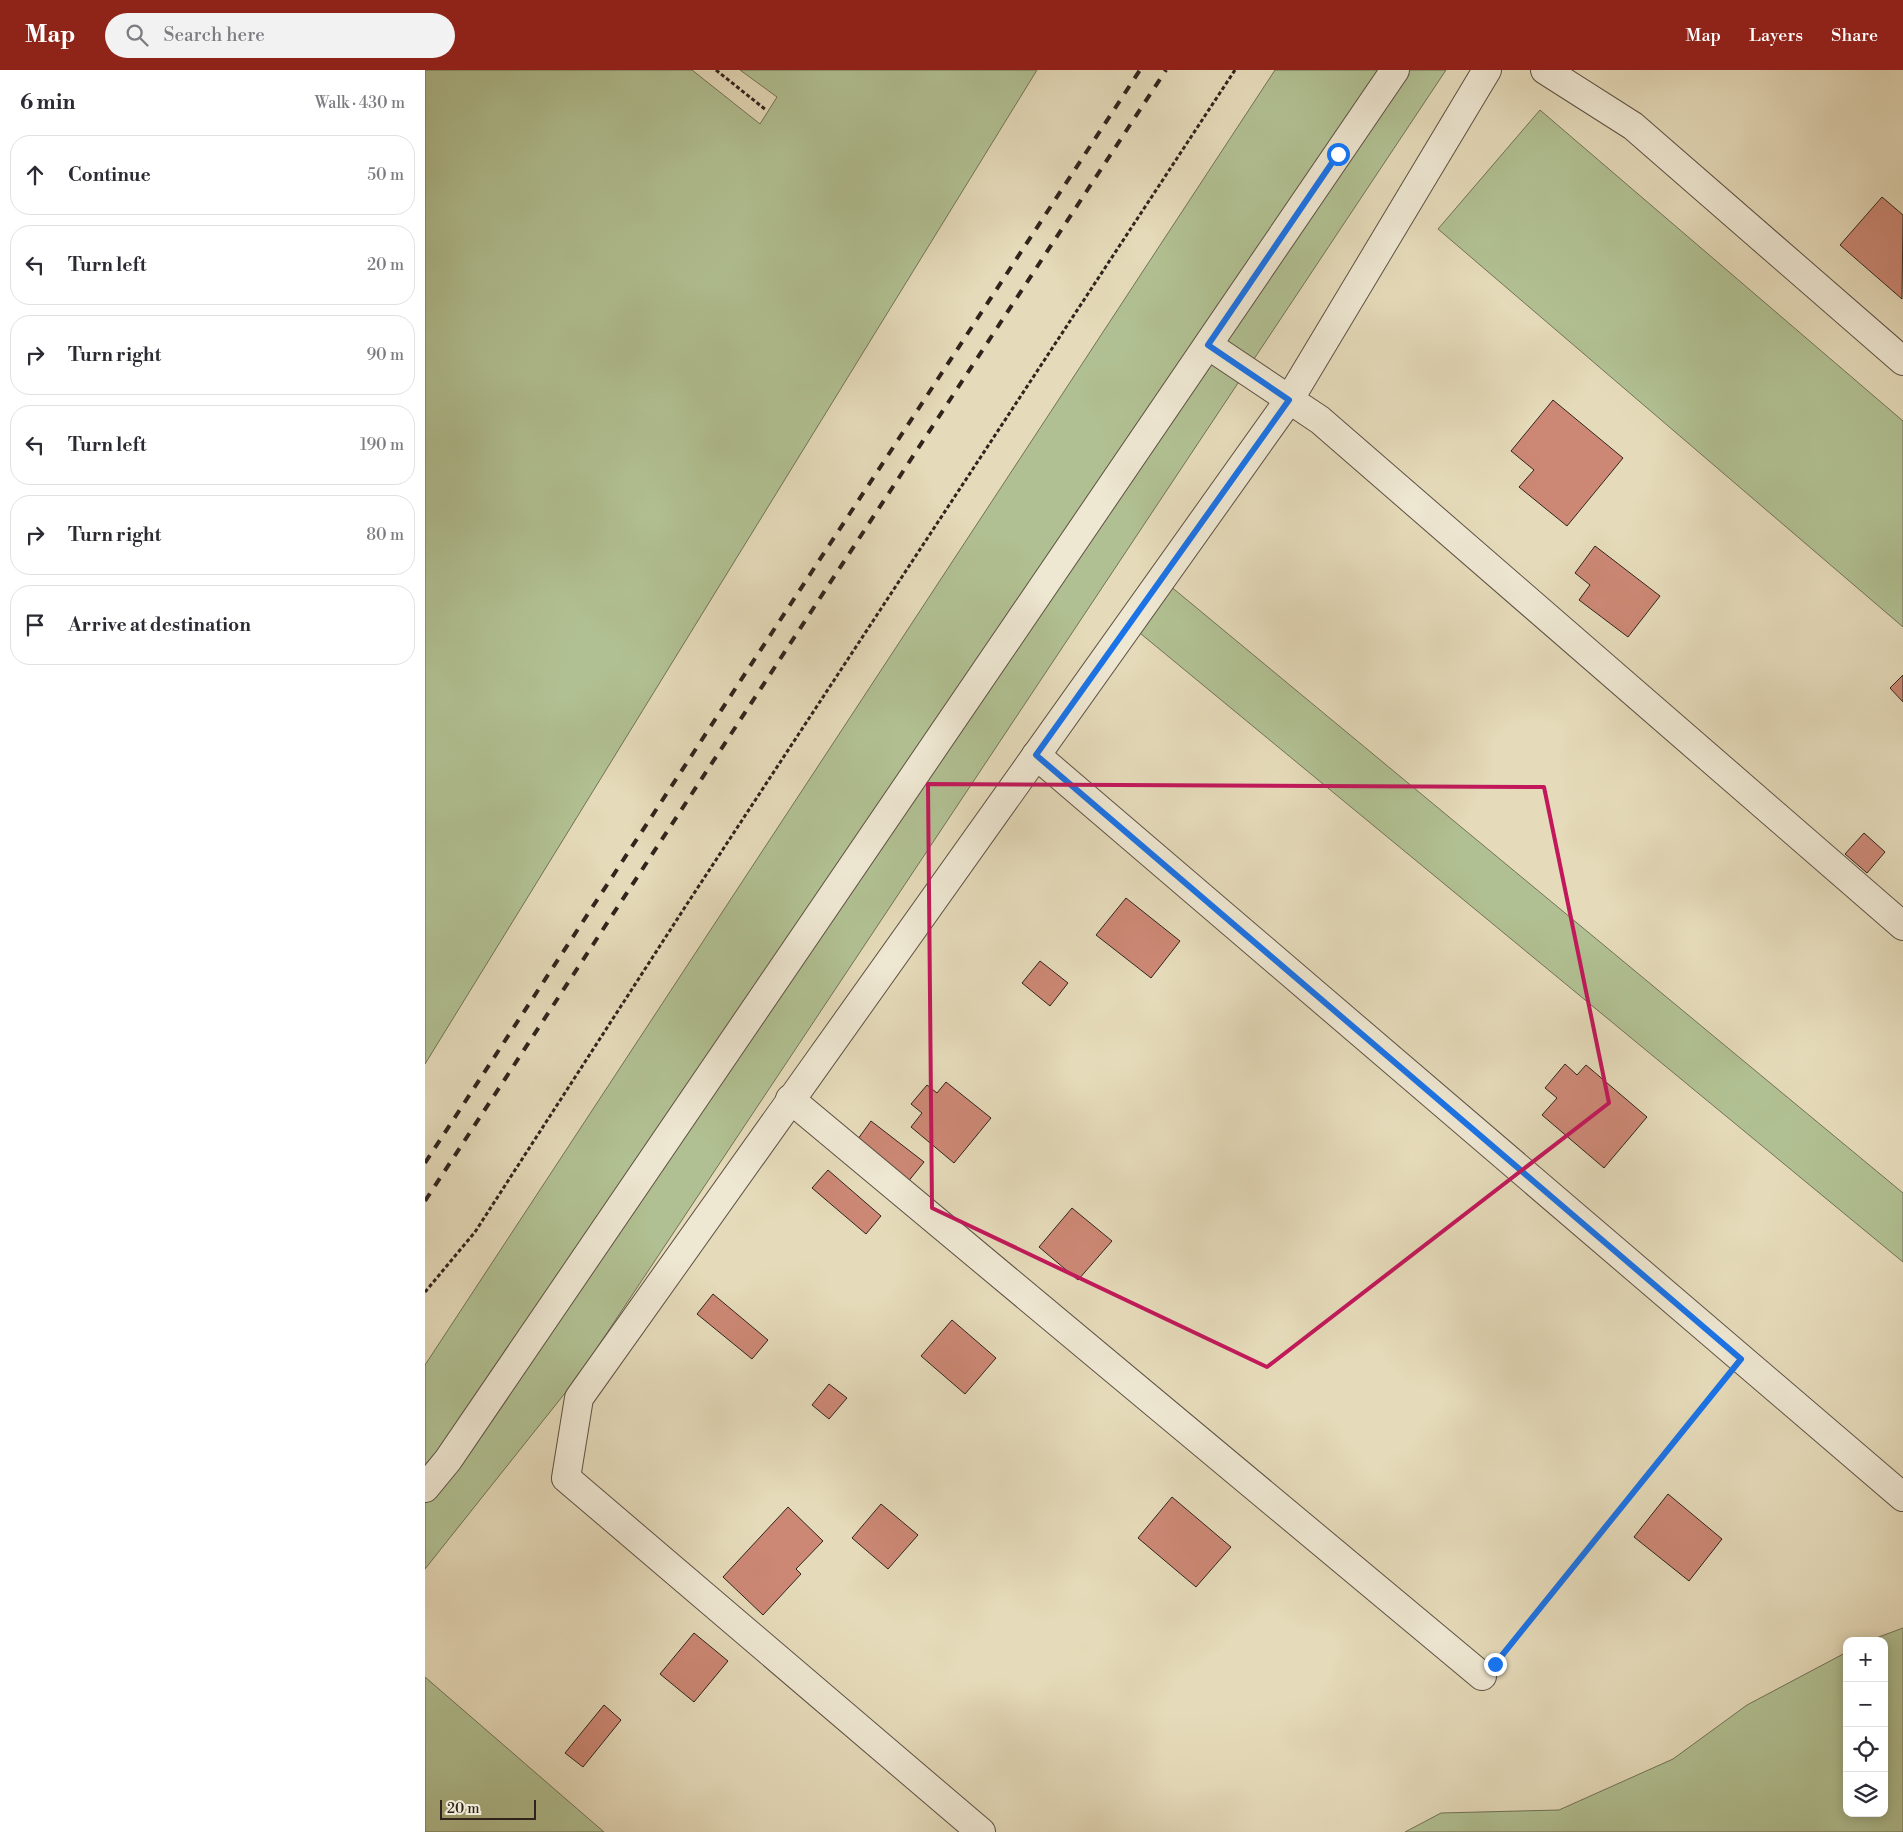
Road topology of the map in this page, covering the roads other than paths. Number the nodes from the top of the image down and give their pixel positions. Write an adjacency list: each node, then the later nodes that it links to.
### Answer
1 (1395, 70): 4 (street)
2 (1487, 70): 6 (street)
3 (1545, 70): 5 (street)
4 (1208, 345): 6 (street); 10 (street)
5 (1903, 361)
6 (1289, 400): 7 (street); 8 (street)
7 (1036, 755): 9 (street); 11 (street)
8 (1903, 926)
9 (790, 1099): 12 (street); 13 (street)
10 (425, 1488)
11 (1903, 1497)
12 (1482, 1676)
13 (981, 1832)

